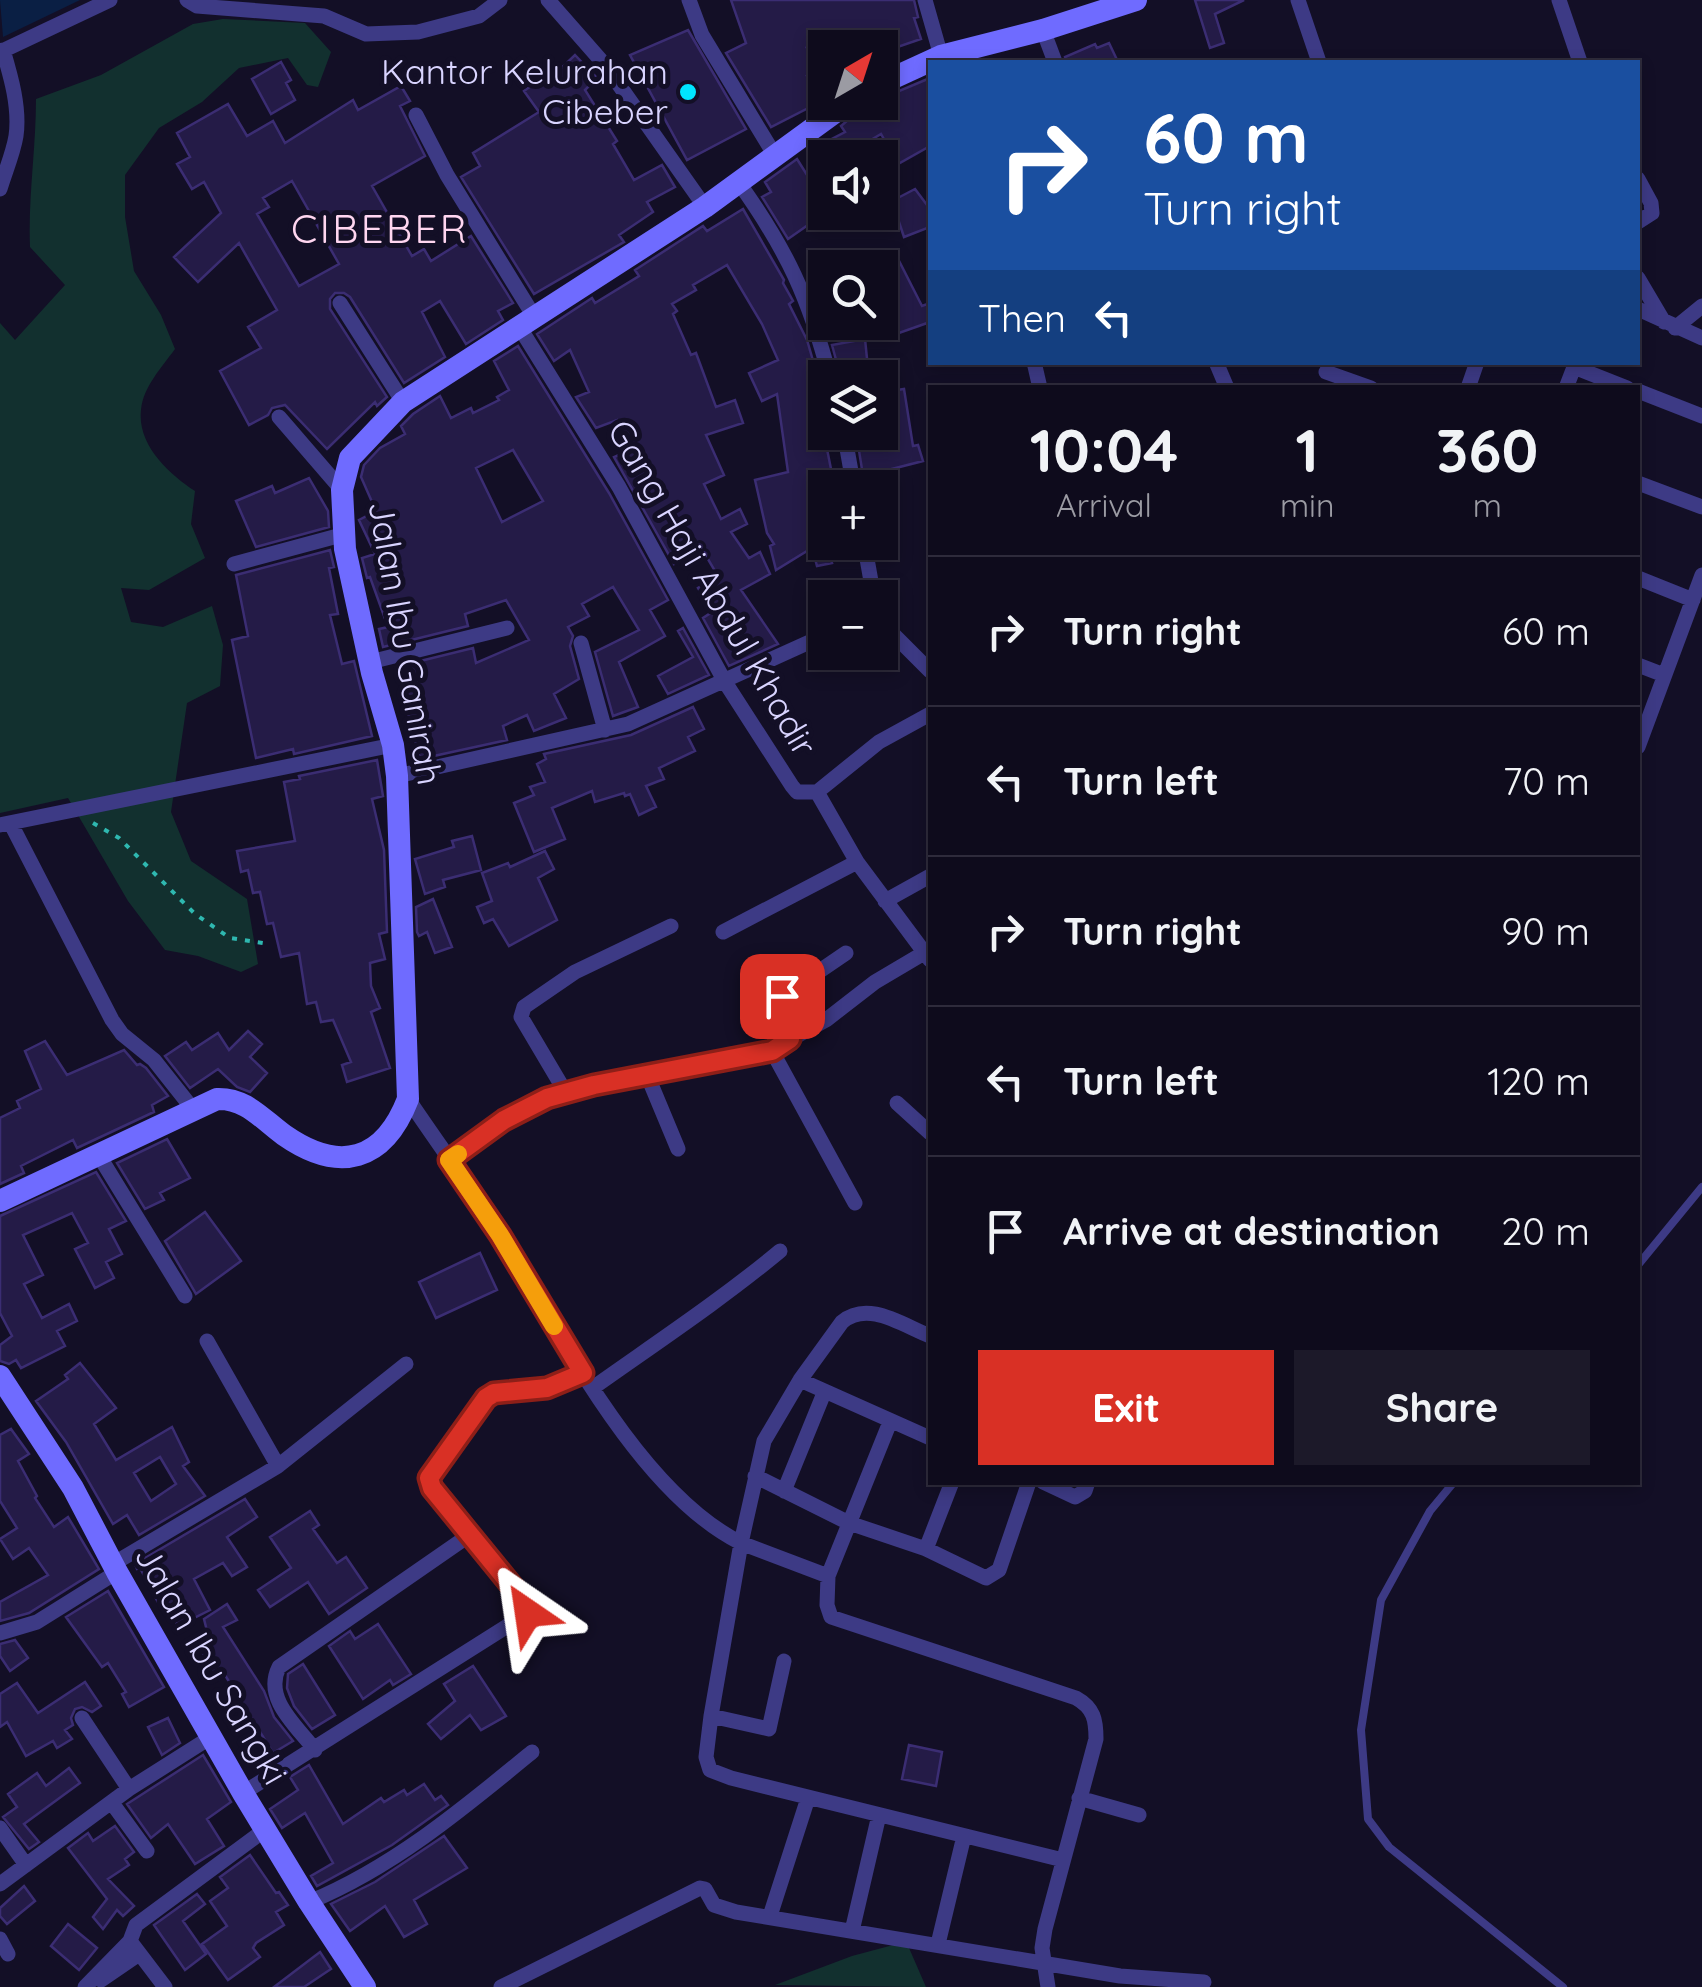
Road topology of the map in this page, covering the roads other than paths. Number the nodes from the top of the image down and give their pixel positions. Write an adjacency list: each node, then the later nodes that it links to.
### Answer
1 (110, 0): 12 (street)
2 (187, 0): 3 (street)
3 (500, 0)
4 (548, 0): 26 (street)
5 (689, 0): 22 (street)
6 (925, 0): 13 (street)
7 (1136, 0): 10 (main road)
8 (1298, 0): 16 (street)
9 (1559, 0): 17 (street)
10 (1088, 8): 11 (main road)
11 (1044, 30): 14 (main road); 15 (street)
12 (2, 51): 25 (street)
13 (933, 60)
14 (937, 60)
15 (1055, 60)
16 (1318, 60)
17 (1579, 60)
18 (928, 63): 19 (main road)
19 (898, 76)
20 (416, 115): 32 (street, Gang Haji Abdul Khadir)
21 (822, 120): 22 (main road, Jalan Ibu Ganirah)
22 (774, 154): 23 (main road, Jalan Ibu Ganirah)
23 (738, 183): 26 (main road, Jalan Ibu Ganirah); 35 (street)
24 (1640, 183): 27 (street)
25 (0, 190)
26 (704, 207): 32 (main road, Jalan Ibu Ganirah)
27 (1640, 221)
28 (1640, 281): 33 (street)
29 (340, 303): 41 (street)
30 (1702, 306): 33 (street)
31 (1640, 310): 33 (street)
32 (527, 323): 41 (main road, Jalan Ibu Ganirah); 60 (street, Gang Haji Abdul Khadir)
33 (1670, 326): 34 (street)
34 (1702, 338)
35 (825, 360)
36 (1575, 365): 39 (street)
37 (1328, 367): 38 (street)
38 (1365, 385)
39 (1620, 385)
40 (1640, 393): 43 (street)
41 (403, 402): 45 (main road, Jalan Ibu Ganirah)
42 (279, 416): 45 (street)
43 (1702, 416)
44 (1640, 484): 46 (street)
45 (342, 490): 47 (main road, Jalan Ibu Ganirah)
46 (1702, 507)
47 (345, 534): 48 (street); 56 (main road, Jalan Ibu Ganirah)
48 (234, 564)
49 (1702, 575): 51 (street)
50 (1640, 579): 51 (street)
51 (1693, 600): 59 (street)
52 (507, 628): 56 (street)
53 (898, 639): 58 (street)
54 (808, 643): 60 (street)
55 (581, 644): 62 (street)
56 (370, 662): 64 (main road, Jalan Ibu Ganirah)
57 (1640, 666): 59 (street)
58 (928, 669)
59 (1664, 675): 63 (street)
60 (725, 682): 62 (street); 66 (street, Gang Haji Abdul Khadir)
61 (928, 715): 66 (street)
62 (605, 730): 65 (street)
63 (1640, 741)
64 (393, 744): 65 (main road, Jalan Ibu Ganirah); 67 (street)
65 (398, 776): 79 (main road, Jalan Ibu Ganirah)
66 (816, 792): 68 (street, Gang Haji Abdul Khadir)
67 (6, 824): 81 (street)
68 (858, 862): 70 (street, Gang Haji Abdul Khadir); 72 (street)
69 (928, 877): 70 (street)
70 (886, 901): 74 (street, Gang Haji Abdul Khadir)
71 (671, 926): 78 (street)
72 (723, 932)
73 (846, 953): 75 (street)
74 (927, 956): 75 (street)
75 (790, 1039): 76 (street)
76 (772, 1051): 77 (street); 88 (street)
77 (648, 1077): 78 (street); 83 (street)
78 (566, 1093): 85 (street)
79 (408, 1098): 81 (main road); 85 (street)
80 (896, 1103): 82 (street)
81 (192, 1108): 84 (main road)
82 (928, 1132)
83 (678, 1148)
84 (98, 1154): 87 (main road); 91 (street)
85 (449, 1160): 95 (street)
86 (1702, 1188): 90 (lane)
87 (0, 1200)
88 (855, 1203)
89 (780, 1252): 98 (street)
90 (1640, 1262)
91 (185, 1296)
92 (928, 1335): 97 (street)
93 (207, 1341): 103 (street)
94 (406, 1364): 103 (street)
95 (583, 1373): 98 (street); 112 (street)
96 (0, 1376): 100 (main road, Jalan Ibu Sangki)
97 (801, 1381): 99 (street); 104 (street)
98 (594, 1388): 113 (street)
99 (824, 1392): 101 (street); 110 (street)
100 (6, 1400): 115 (main road, Jalan Ibu Sangki)
101 (890, 1422): 102 (street); 111 (street)
102 (928, 1437)
103 (278, 1466): 115 (street)
104 (755, 1476): 110 (street); 113 (street)
105 (951, 1485): 114 (street)
106 (1028, 1485): 114 (street)
107 (1048, 1485): 108 (street)
108 (1087, 1485)
109 (1452, 1485): 150 (lane)
110 (784, 1491): 111 (street)
111 (849, 1524): 114 (street); 116 (street)
112 (471, 1534): 122 (street); 122 (street)
113 (741, 1543): 116 (street); 119 (street)
114 (926, 1549)
115 (115, 1568): 117 (street); 121 (main road, Jalan Ibu Sangki)
116 (828, 1576): 127 (street)
117 (0, 1633)
118 (784, 1661): 119 (street)
119 (711, 1716): 126 (street)
120 (82, 1718): 124 (street)
121 (211, 1737): 124 (street); 125 (main road, Jalan Ibu Sangki)
122 (315, 1750): 125 (street)
123 (532, 1752): 138 (street)
124 (129, 1790): 128 (street)
125 (243, 1793): 132 (main road, Jalan Ibu Sangki)
126 (808, 1798): 129 (street); 139 (street)
127 (1078, 1798): 130 (street); 135 (street)
128 (112, 1803): 134 (street); 136 (street)
129 (879, 1815): 133 (street); 140 (street)
130 (1139, 1815)
131 (0, 1828): 136 (street)
132 (266, 1829): 138 (main road, Jalan Ibu Sangki); 142 (street)
133 (964, 1836): 135 (street); 141 (street)
134 (147, 1851)
135 (1063, 1860): 143 (street)
136 (26, 1865): 137 (street)
137 (0, 1884)
138 (308, 1902): 147 (main road, Jalan Ibu Sangki)
139 (770, 1916): 140 (street); 148 (street)
140 (852, 1931): 141 (street)
141 (938, 1944): 143 (street)
142 (134, 1948): 145 (street); 146 (street)
143 (1045, 1963): 144 (street); 149 (street)
144 (1204, 1982)
145 (88, 1987)
146 (165, 1987)
147 (365, 1987)
148 (501, 1987)
149 (1048, 1987)
150 (1563, 1987)

